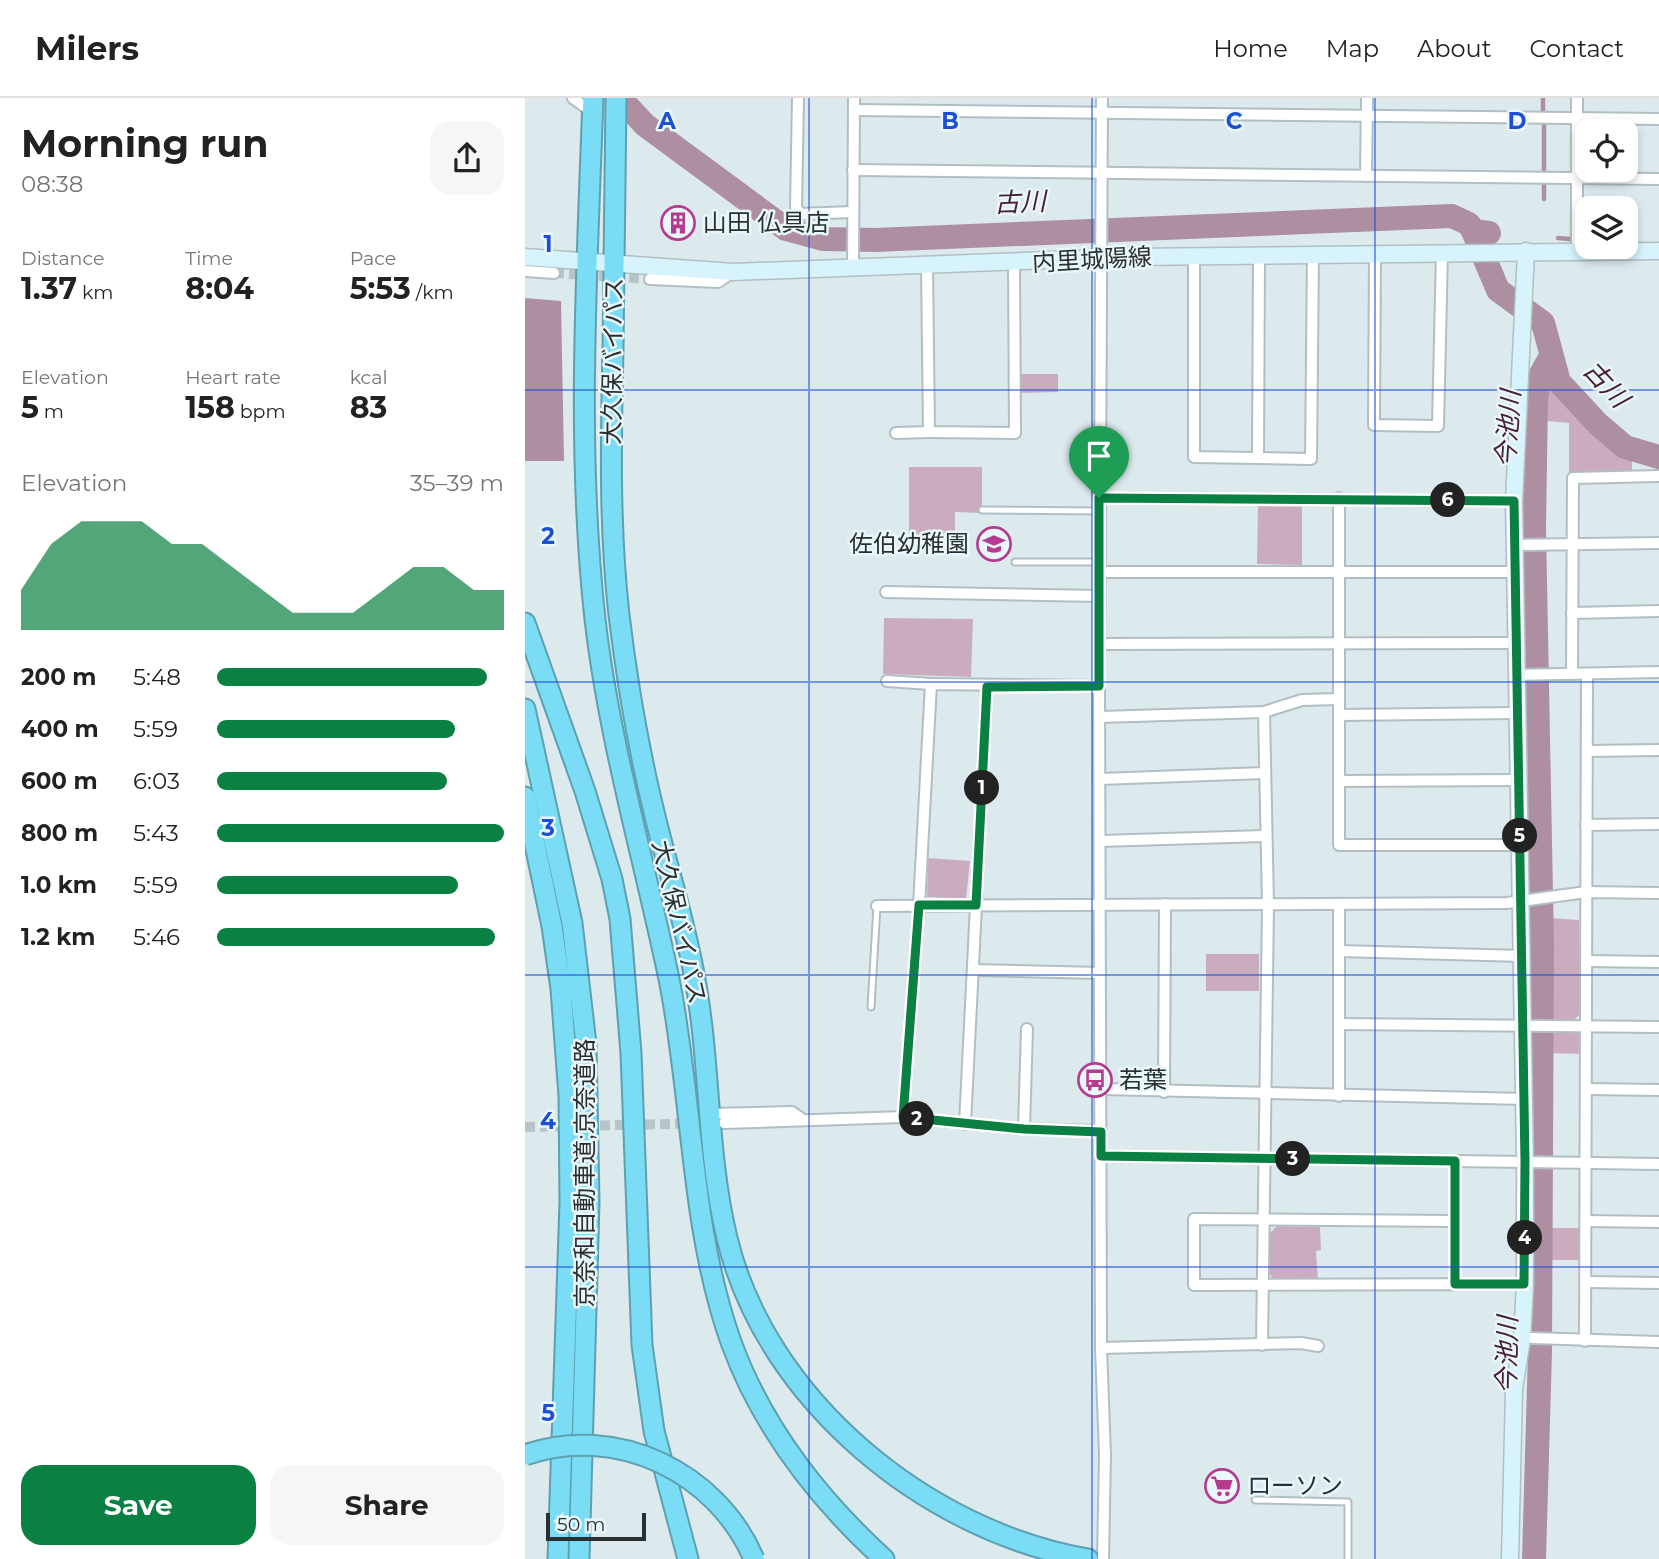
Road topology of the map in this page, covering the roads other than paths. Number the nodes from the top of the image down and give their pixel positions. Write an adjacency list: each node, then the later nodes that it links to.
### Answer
1 (573, 98): 7 (street)
2 (798, 98): 20 (street)
3 (854, 98): 9 (street)
4 (1102, 98): 10 (street)
5 (1367, 98): 11 (street)
6 (1577, 98): 12 (street)
7 (592, 105): 32 (highway, 大久保バイパス)
8 (616, 108): 33 (highway, 大久保バイパス)
9 (854, 110): 10 (street); 14 (street)
10 (1102, 113): 11 (street); 15 (street)
11 (1367, 116): 12 (street); 16 (street)
12 (1577, 118): 13 (street)
13 (1659, 119)
14 (853, 170): 15 (street); 20 (street)
15 (1102, 173): 16 (street); 29 (street)
16 (1366, 176): 17 (street)
17 (1575, 178)
18 (1638, 179): 19 (street)
19 (1659, 179)
20 (852, 216): 36 (street)
21 (1526, 251): 22 (street, 内里城陽線); 25 (street, 内里城陽線); 47 (street)
22 (1575, 251)
23 (1638, 251): 24 (street, 内里城陽線)
24 (1659, 251)
25 (1447, 252): 26 (street, 内里城陽線); 26 (street)
26 (1375, 253): 27 (street, 内里城陽線)
27 (1313, 254): 28 (street, 内里城陽線); 43 (street)
28 (1259, 255): 30 (street, 内里城陽線); 43 (street)
29 (1100, 256): 30 (street, 内里城陽線); 34 (street, 内里城陽線); 45 (street)
30 (1193, 256): 43 (street)
31 (525, 257): 32 (street, 内里城陽線)
32 (588, 261): 33 (street, 内里城陽線); 153 (highway, 大久保バイパス)
33 (614, 262): 38 (street, 内里城陽線); 121 (highway, 大久保バイパス)
34 (1014, 263): 35 (street, 内里城陽線); 41 (street)
35 (927, 266): 36 (street, 内里城陽線); 41 (street)
36 (853, 267): 38 (street, 内里城陽線)
37 (525, 271): 39 (street)
38 (733, 272): 40 (street)
39 (554, 273)
40 (650, 279)
41 (929, 432): 42 (street)
42 (896, 433)
43 (1258, 457)
44 (1659, 476): 51 (street)
45 (1099, 498): 46 (street); 49 (street)
46 (1339, 498): 47 (street); 55 (street)
47 (1514, 501): 52 (street)
48 (982, 510): 49 (lane)
49 (1099, 510): 54 (street)
50 (1659, 543): 51 (street)
51 (1572, 544): 52 (street); 60 (street)
52 (1520, 545): 56 (street)
53 (1015, 562): 54 (lane)
54 (1100, 567): 55 (street); 58 (street)
55 (1339, 572): 56 (street); 64 (street)
56 (1515, 572): 62 (street)
57 (886, 592): 58 (street)
58 (1099, 596): 63 (street)
59 (1659, 611): 60 (street)
60 (1572, 612): 66 (street)
61 (525, 623): 149 (highway)
62 (1517, 643): 64 (street); 68 (street)
63 (1100, 644): 64 (street); 71 (street)
64 (1339, 644): 73 (street)
65 (1659, 672): 67 (street)
66 (1572, 674): 67 (street); 68 (street)
67 (1587, 674): 80 (street)
68 (1517, 675): 76 (street)
69 (887, 681): 70 (street)
70 (931, 684): 72 (street); 98 (street)
71 (1099, 686): 72 (street); 78 (street)
72 (987, 687): 99 (street)
73 (1339, 699): 75 (street); 77 (street)
74 (525, 709): 151 (highway, 京奈和自動車道;京奈道路)
75 (1264, 712): 78 (street); 81 (street)
76 (1518, 713): 77 (street); 83 (street)
77 (1339, 715): 84 (street)
78 (1100, 717): 82 (street)
79 (1659, 750): 80 (street)
80 (1587, 751): 87 (street)
81 (1264, 774): 82 (street); 88 (street)
82 (1100, 779): 89 (street)
83 (1519, 780): 84 (street); 90 (street)
84 (1339, 781): 90 (street)
85 (525, 797): 150 (highway, 京奈和自動車道;京奈道路)
86 (1659, 824): 87 (street)
87 (1586, 825): 91 (street)
88 (1264, 836): 89 (street); 95 (street)
89 (1100, 841): 100 (street)
90 (1520, 845): 93 (street)
91 (1586, 892): 92 (street); 93 (street); 103 (street)
92 (1659, 893)
93 (1525, 900): 96 (street); 102 (street)
94 (1165, 904): 95 (street); 100 (street); 116 (street)
95 (1268, 904): 96 (street); 117 (street)
96 (1339, 904): 101 (street)
97 (877, 905): 98 (street); 107 (lane)
98 (919, 905): 99 (street); 120 (street)
99 (976, 905): 100 (street); 105 (street)
100 (1100, 905): 106 (street)
101 (1339, 951): 102 (street); 108 (street)
102 (1522, 956): 109 (street)
103 (1586, 961): 104 (street); 110 (street)
104 (1659, 962)
105 (973, 970): 106 (street); 123 (street)
106 (1100, 972): 113 (street)
107 (871, 1007)
108 (1339, 1024): 109 (street); 118 (street)
109 (1527, 1026): 110 (street); 119 (street)
110 (1586, 1027): 111 (street); 114 (street)
111 (1659, 1027)
112 (1027, 1029): 124 (street)
113 (1102, 1089): 116 (street); 125 (street)
114 (1586, 1089): 115 (street); 130 (street)
115 (1659, 1090)
116 (1164, 1092): 117 (street)
117 (1266, 1094): 118 (street); 127 (street)
118 (1339, 1096): 119 (street)
119 (1524, 1099): 129 (street)
120 (903, 1117): 122 (street); 123 (street)
121 (716, 1119): 122 (street); 122 (street); 154 (highway, 大久保バイパス)
122 (802, 1119)
123 (965, 1124): 124 (street)
124 (1024, 1129): 125 (street)
125 (1101, 1132): 126 (street)
126 (1101, 1156): 127 (street); 146 (street)
127 (1265, 1158): 128 (street); 132 (street)
128 (1455, 1161): 129 (street); 133 (street)
129 (1529, 1162): 130 (street); 139 (street)
130 (1586, 1163): 131 (street); 134 (street)
131 (1659, 1164)
132 (1264, 1220): 133 (street); 140 (street); 140 (street)
133 (1455, 1221): 138 (street)
134 (1586, 1221): 135 (street); 136 (street)
135 (1659, 1222)
136 (1586, 1282): 137 (street); 142 (street)
137 (1659, 1283)
138 (1455, 1284): 139 (street); 140 (street)
139 (1524, 1284): 157 (street)
140 (1263, 1285): 144 (street)
141 (1532, 1338): 142 (street)
142 (1585, 1341): 143 (street)
143 (1659, 1342)
144 (1262, 1345): 145 (street); 146 (street)
145 (1318, 1346)
146 (1101, 1348): 155 (street)
147 (525, 1455): 152 (highway, bridge)
148 (1255, 1500): 156 (lane)
149 (685, 1551)
150 (558, 1559)
151 (579, 1559)
152 (754, 1559)
153 (884, 1559)
154 (1088, 1559)
155 (1103, 1559)
156 (1348, 1559)
157 (1510, 1559)

